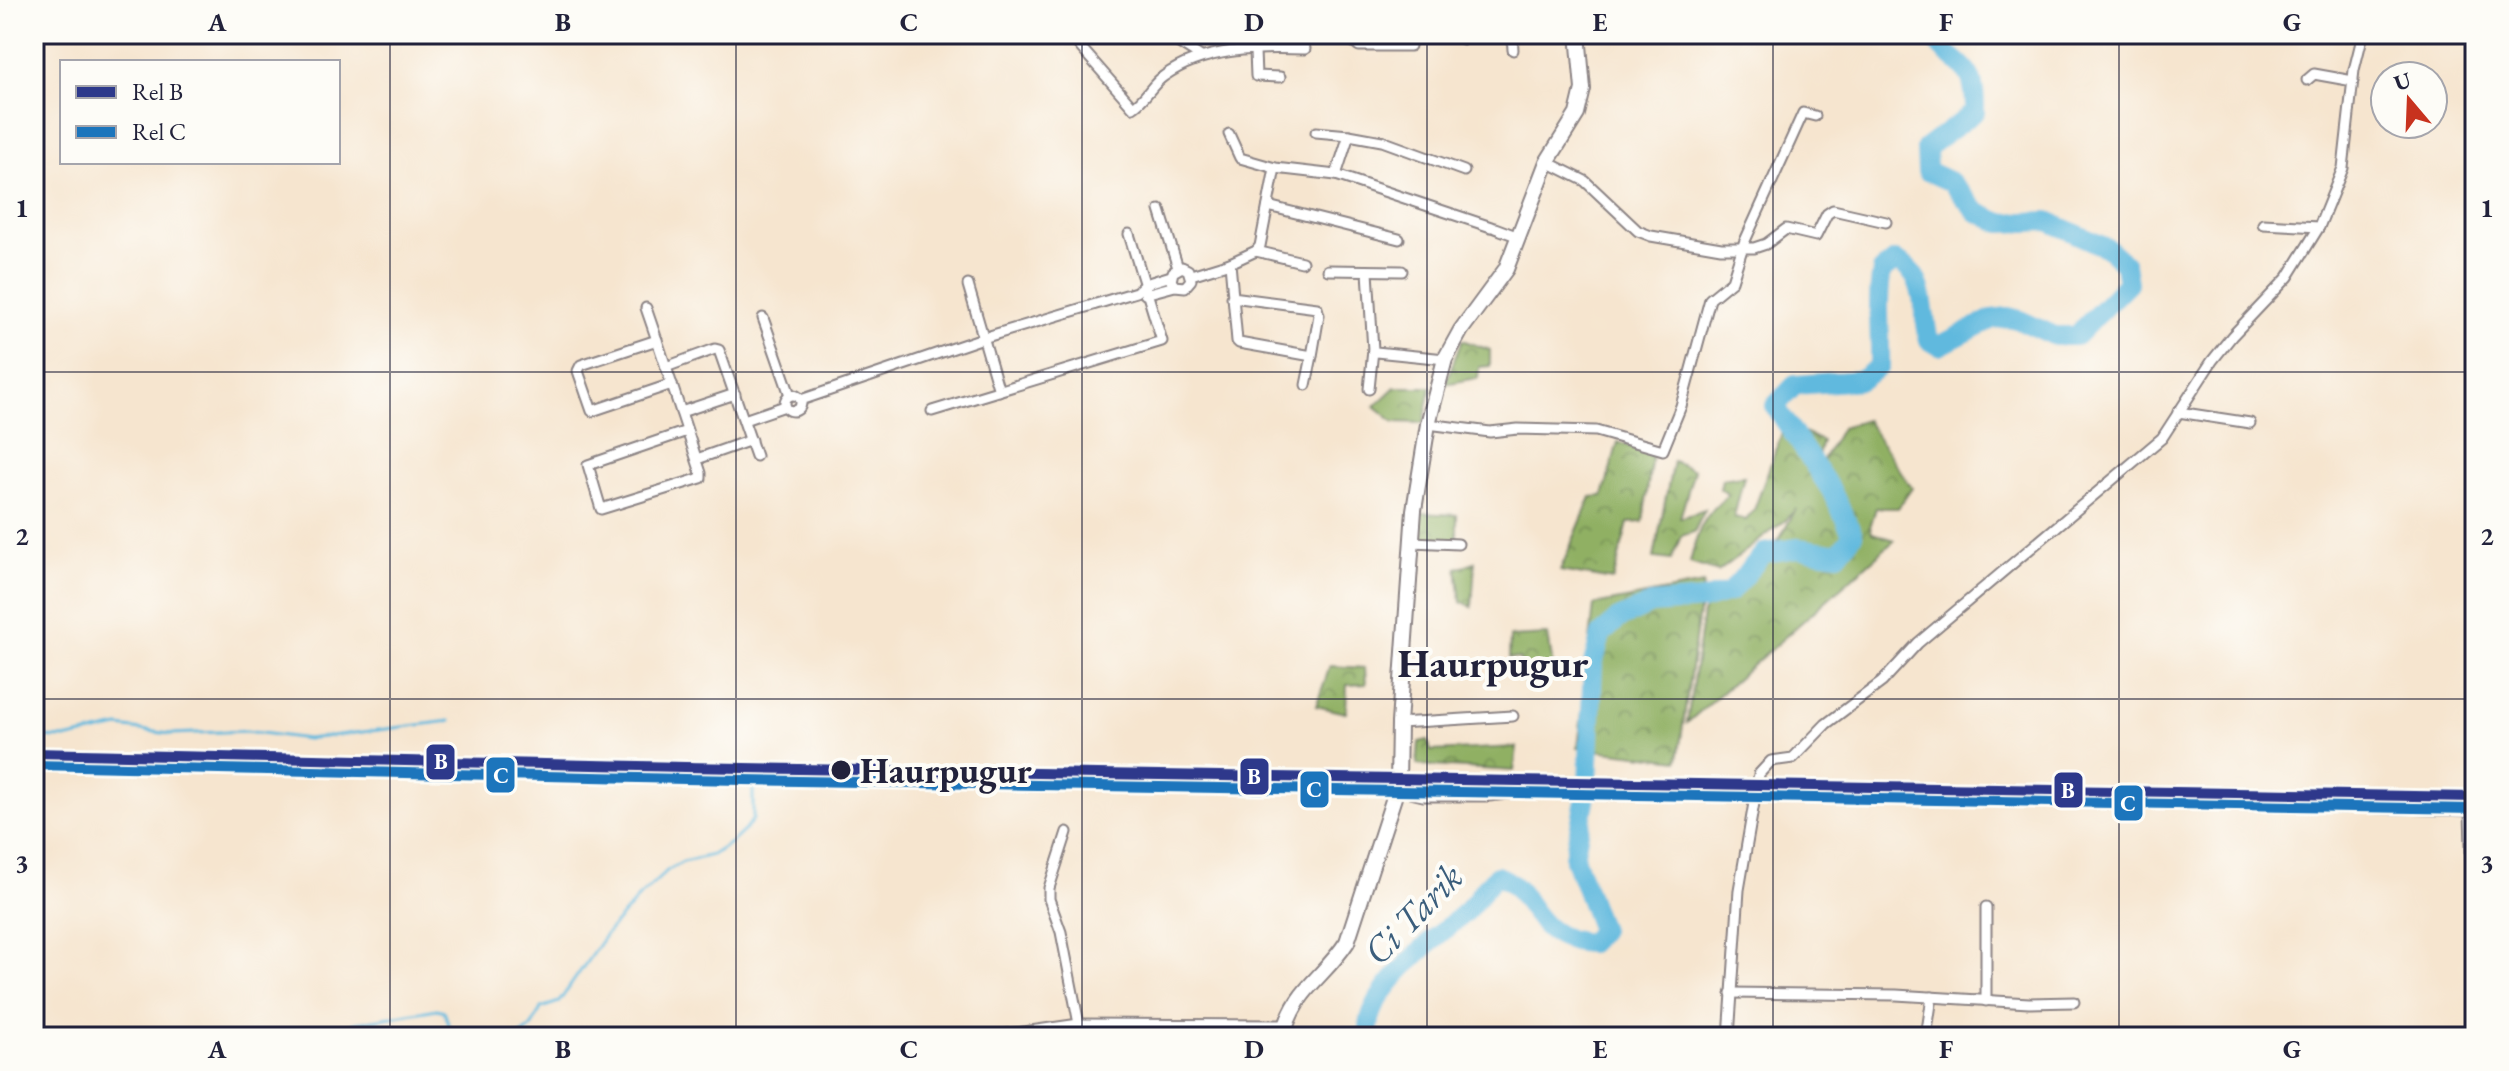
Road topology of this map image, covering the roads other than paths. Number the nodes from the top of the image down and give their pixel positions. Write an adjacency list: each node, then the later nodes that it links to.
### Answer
1 (1069, 34): 13 (street)
2 (1158, 34): 9 (street)
3 (1185, 34): 9 (street)
4 (1354, 34): 5 (street)
5 (1411, 34)
6 (1512, 34): 11 (street)
7 (1578, 34): 21 (main road)
8 (2363, 34): 16 (street)
9 (1176, 41): 13 (street)
10 (1305, 49): 12 (street)
11 (1513, 50)
12 (1255, 51): 13 (street); 14 (street)
13 (1201, 57)
14 (1280, 77)
15 (2307, 80): 16 (street)
16 (2353, 81): 29 (street)
17 (1815, 116): 33 (street)
18 (1316, 132): 20 (street)
19 (1229, 134): 22 (street)
20 (1349, 135): 23 (street); 24 (street)
21 (1547, 162): 31 (main road); 33 (street)
22 (1275, 168): 24 (street); 25 (street)
23 (1464, 171)
24 (1336, 175): 31 (street)
25 (1268, 206): 32 (street); 34 (street)
26 (1160, 210): 39 (street)
27 (1886, 222): 33 (street)
28 (2263, 224): 29 (street)
29 (2319, 227): 64 (street)
30 (1129, 234): 44 (street)
31 (1519, 237): 52 (main road)
32 (1399, 239)
33 (1742, 248): 67 (street)
34 (1256, 251): 35 (street); 36 (street)
35 (1302, 262)
36 (1230, 263): 41 (street); 45 (street)
37 (1328, 270): 40 (street)
38 (1402, 271): 40 (street)
39 (1174, 272): 41 (street); 43 (street); 44 (street)
40 (1368, 272): 50 (street)
41 (1191, 275): 43 (street)
42 (968, 285): 48 (street)
43 (1175, 286): 44 (street)
44 (1147, 289): 48 (street); 57 (street)
45 (1232, 297): 51 (street); 51 (street)
46 (646, 308): 49 (street)
47 (763, 318): 59 (street)
48 (983, 338): 57 (street); 60 (street)
49 (657, 340): 53 (street); 54 (street)
50 (1373, 350): 52 (street); 56 (street)
51 (1312, 356): 55 (street)
52 (1445, 359): 67 (main road)
53 (666, 367): 54 (street); 58 (street)
54 (672, 384): 63 (street)
55 (1306, 385)
56 (1369, 389)
57 (999, 391): 62 (street)
58 (735, 394): 63 (street); 65 (street)
59 (790, 395): 60 (street); 61 (street)
60 (801, 400): 61 (street)
61 (785, 406): 65 (street)
62 (932, 411)
63 (681, 412): 68 (street)
64 (2178, 412): 66 (street); 77 (street)
65 (744, 420): 69 (street)
66 (2250, 423)
67 (1428, 424): 72 (main road)
68 (687, 431): 71 (street); 71 (street)
69 (751, 440): 70 (street); 71 (street)
70 (756, 456)
71 (697, 459)
72 (1412, 542): 73 (street); 75 (main road)
73 (1458, 544)
74 (1513, 716): 75 (street)
75 (1399, 723): 76 (main road)
76 (1397, 790): 77 (street); 87 (main road)
77 (1754, 794): 78 (street); 82 (street)
78 (2473, 811): 81 (street)
79 (1067, 832): 86 (street)
80 (1986, 907): 84 (street)
81 (2474, 958)
82 (1731, 993): 83 (street); 89 (street)
83 (1932, 997): 84 (street); 90 (street)
84 (1986, 1001): 85 (street)
85 (2074, 1002)
86 (1079, 1024): 87 (street); 88 (street)
87 (1284, 1031)
88 (988, 1037)
89 (1729, 1037)
90 (1926, 1037)

